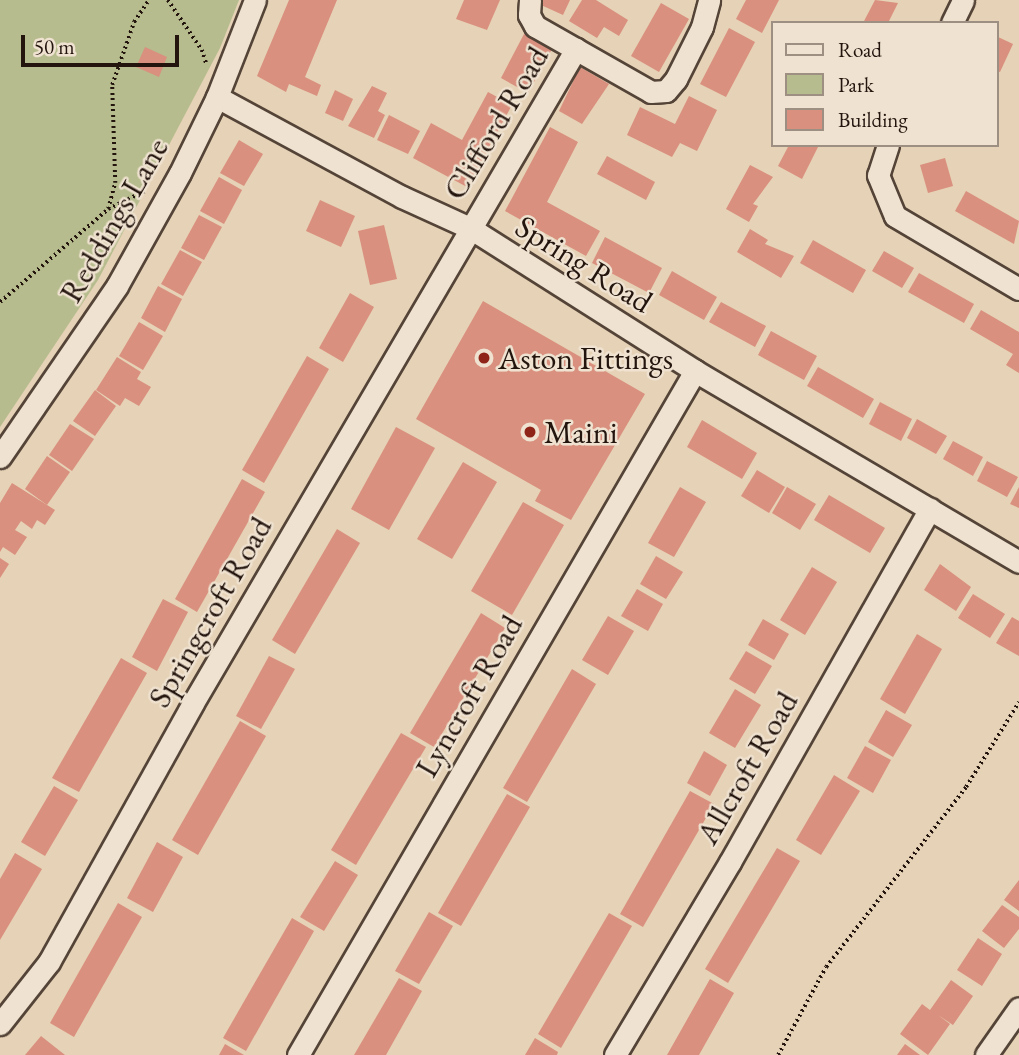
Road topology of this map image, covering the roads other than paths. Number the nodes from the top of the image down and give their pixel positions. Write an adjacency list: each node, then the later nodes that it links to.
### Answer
1 (255, 0): 7 (street, Reddings Lane)
2 (530, 0): 6 (street)
3 (709, 0): 6 (street)
4 (963, 0): 5 (street)
5 (953, 21)
6 (576, 49): 9 (street, Clifford Road)
7 (217, 97): 9 (street, Spring Road); 12 (street, Reddings Lane)
8 (887, 147): 10 (street)
9 (470, 228): 11 (street, Spring Road); 16 (street, Springcroft Road)
10 (1019, 289)
11 (695, 371): 13 (street, Spring Road); 17 (street, Lyncroft Road)
12 (0, 457)
13 (930, 509): 14 (street, Spring Road); 18 (street, Allcroft Road)
14 (1019, 562)
15 (1019, 1008): 19 (street)
16 (0, 1024)
17 (298, 1055)
18 (615, 1055)
19 (986, 1055)

